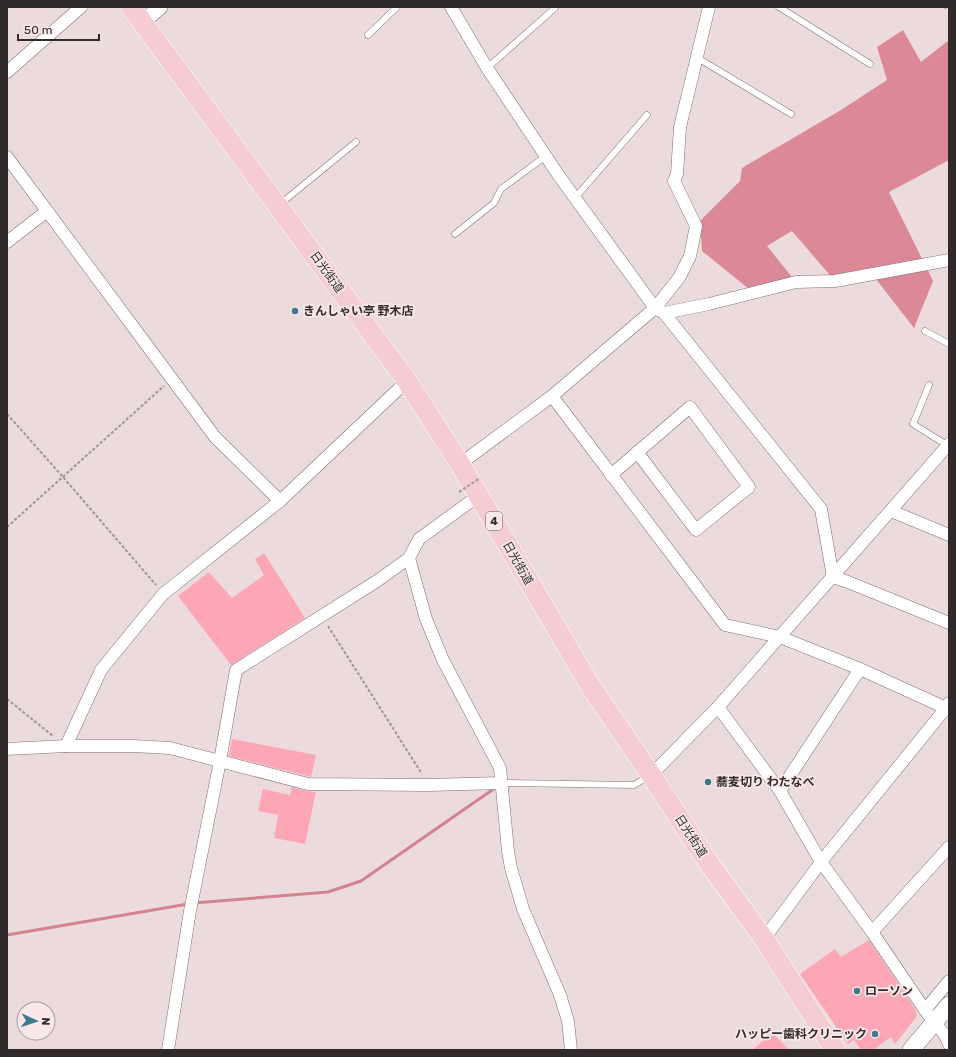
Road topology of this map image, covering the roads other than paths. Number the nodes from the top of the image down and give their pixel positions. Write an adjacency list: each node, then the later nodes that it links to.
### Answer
1 (80, 7): 13 (street)
2 (160, 7): 8 (street)
3 (397, 7): 9 (lane)
4 (451, 7): 12 (street)
5 (709, 7): 10 (street)
6 (779, 7): 11 (lane)
7 (554, 8): 12 (lane)
8 (137, 15): 20 (highway, 日光街道 / 4)
9 (368, 35)
10 (696, 57): 14 (lane); 25 (street)
11 (870, 64)
12 (487, 68): 17 (street)
13 (7, 72)
14 (791, 114)
15 (647, 115): 19 (lane)
16 (356, 142): 20 (lane)
17 (546, 156): 19 (street); 22 (lane)
18 (7, 157): 21 (street)
19 (575, 198): 25 (street)
20 (278, 206): 28 (highway, 日光街道 / 4)
21 (47, 211): 23 (street); 36 (street)
22 (455, 234)
23 (7, 242)
24 (949, 260): 25 (street)
25 (660, 310): 30 (street); 40 (street)
26 (925, 331): 27 (lane)
27 (949, 344)
28 (407, 382): 33 (highway, 日光街道 / 4); 36 (street)
29 (929, 385): 31 (lane)
30 (552, 396): 33 (street); 34 (street)
31 (948, 444): 37 (street)
32 (637, 452): 32 (street); 34 (street)
33 (460, 464): 35 (highway, 日光街道 / 4)
34 (611, 475): 42 (street)
35 (479, 487): 39 (street); 49 (highway, 日光街道 / 4)
36 (280, 502): 46 (street)
37 (891, 511): 38 (street); 40 (street)
38 (949, 535)
39 (409, 558): 48 (street); 50 (street)
40 (833, 577): 41 (street); 42 (street)
41 (949, 622)
42 (780, 637): 43 (street); 45 (street)
43 (860, 668): 44 (street); 51 (street)
44 (948, 706): 53 (street)
45 (718, 707): 49 (street); 51 (street)
46 (66, 746): 47 (street); 48 (street)
47 (7, 749)
48 (220, 761): 50 (street); 59 (street)
49 (651, 775): 50 (lane); 55 (highway, 日光街道 / 4)
50 (501, 783): 60 (street)
51 (780, 791): 53 (street)
52 (949, 847): 54 (street)
53 (821, 862): 54 (street); 55 (street)
54 (872, 932): 58 (street)
55 (764, 939): 61 (highway, 日光街道 / 4)
56 (949, 981): 58 (street)
57 (949, 1005): 58 (main road)
58 (940, 1028): 62 (main road)
59 (168, 1050)
60 (571, 1050)
61 (835, 1050)
62 (911, 1050)

